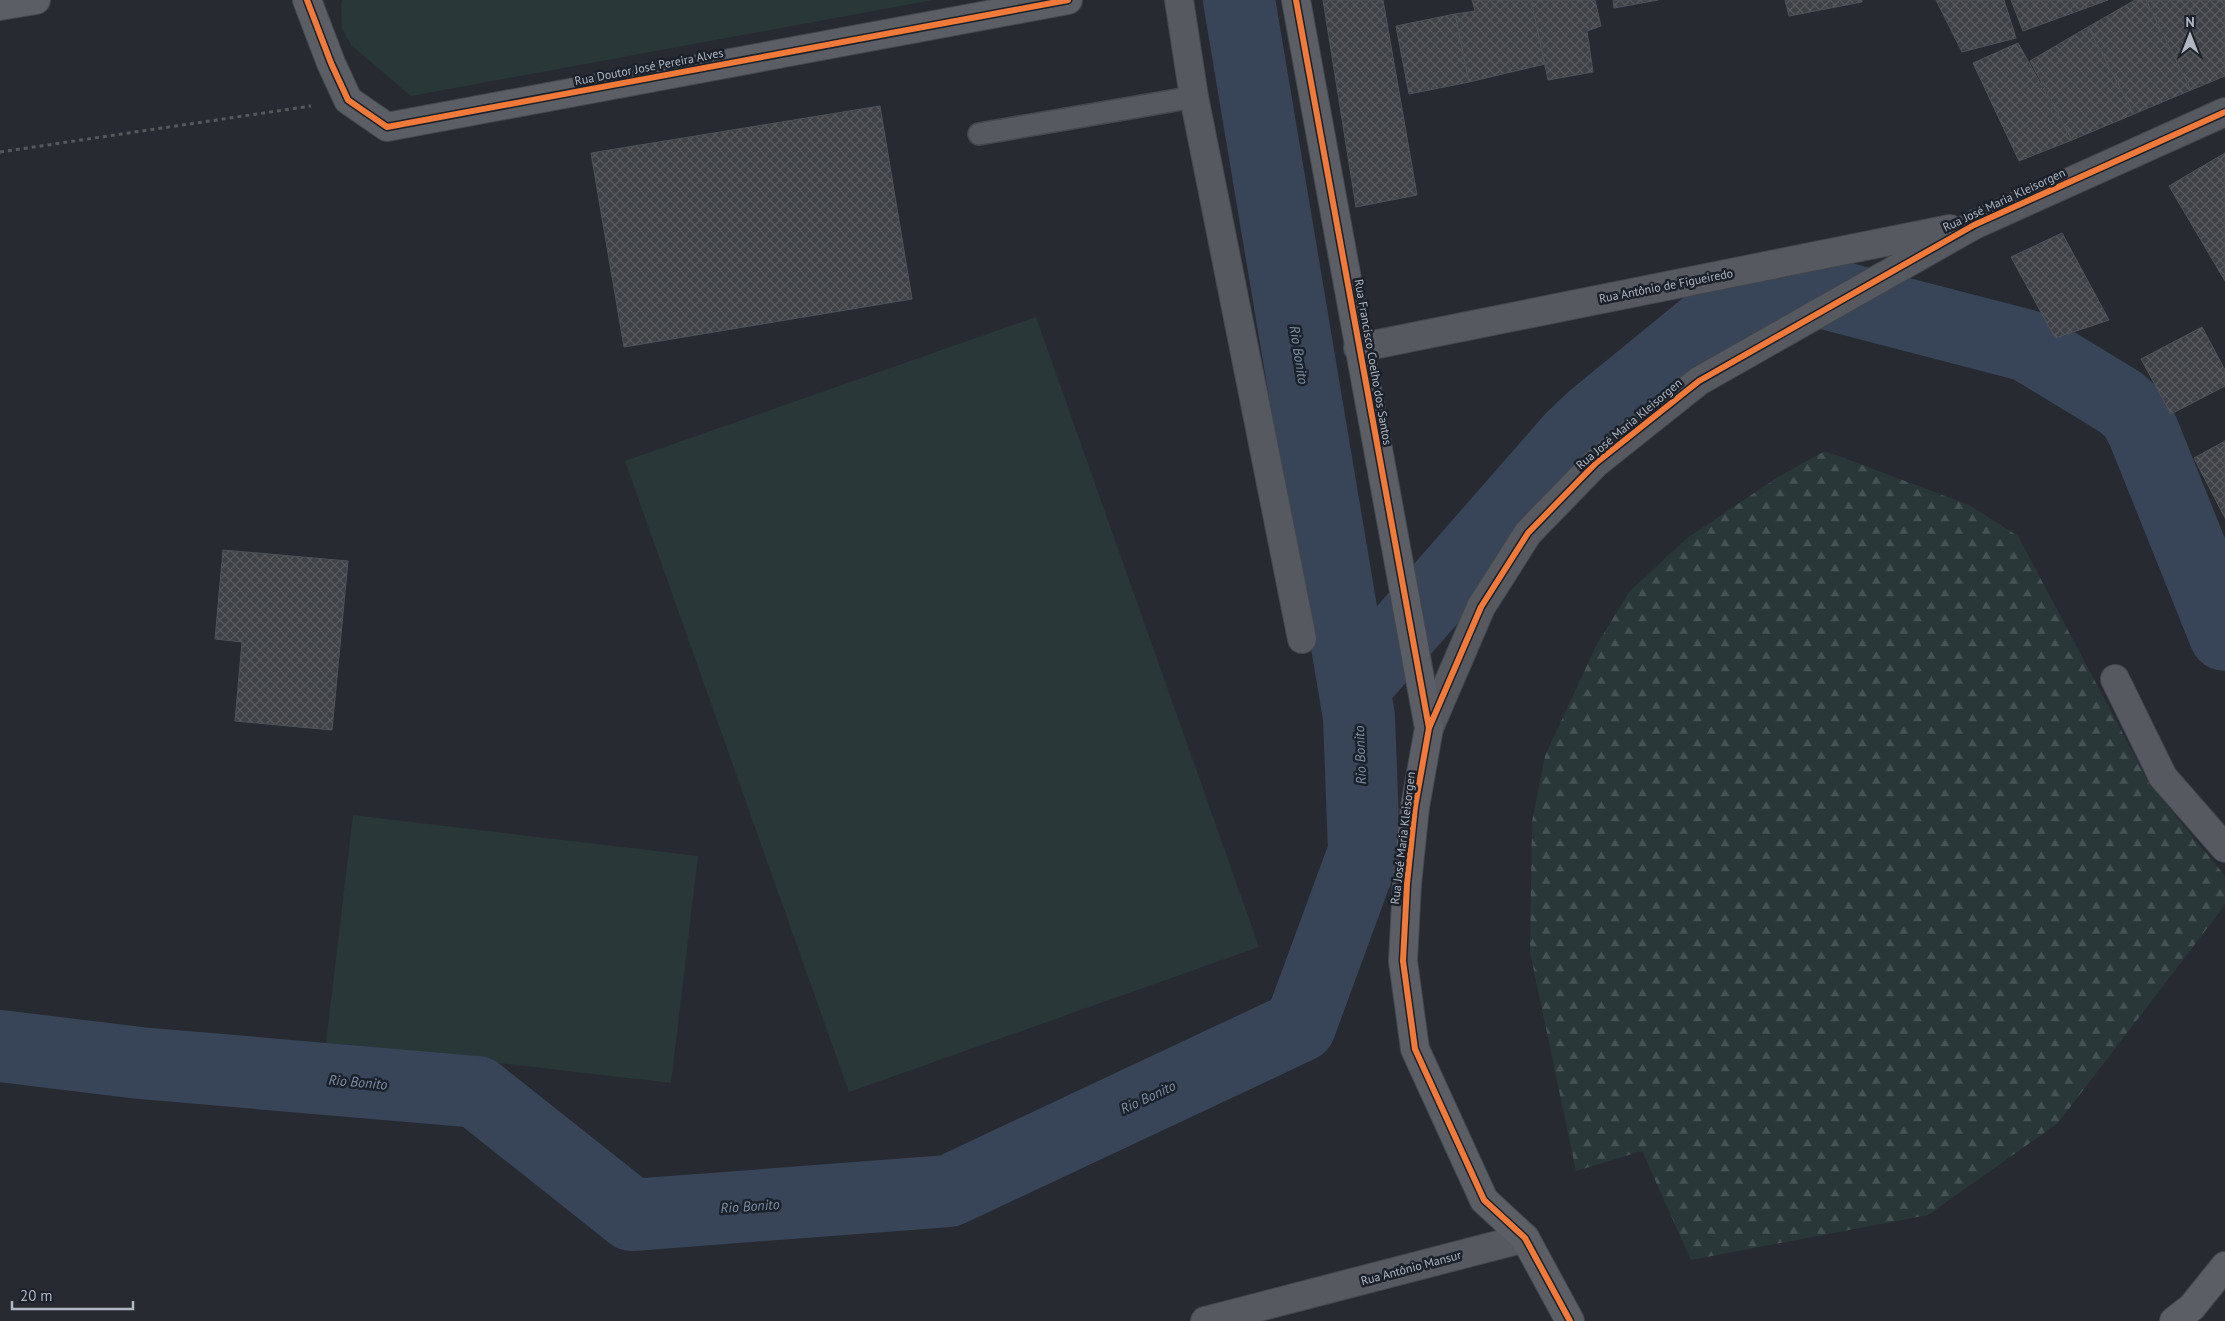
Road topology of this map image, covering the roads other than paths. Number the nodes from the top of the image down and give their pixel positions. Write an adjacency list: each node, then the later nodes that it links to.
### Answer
1 (36, 0): 6 (street)
2 (307, 0): 3 (street, Rua Doutor José Pereira Alves)
3 (1068, 0)
4 (1179, 0): 7 (street)
5 (1296, 0): 11 (street, Rua Francisco Coelho dos Santos)
6 (0, 6)
7 (1194, 97): 9 (lane); 12 (street)
8 (2225, 112): 10 (street, Rua José Maria Kleisorgen)
9 (980, 134)
10 (1974, 225): 11 (street, Rua Antônio de Figueiredo); 14 (street, Rua José Maria Kleisorgen)
11 (1358, 348): 14 (street, Rua Francisco Coelho dos Santos)
12 (1302, 639)
13 (2115, 679): 15 (street)
14 (1429, 728): 16 (street, Rua José Maria Kleisorgen)
15 (2225, 848)
16 (1524, 1238): 19 (street, Rua Antônio Mansur); 20 (street)
17 (2225, 1266): 18 (street)
18 (2189, 1316)
19 (1205, 1321)
20 (1570, 1321)

